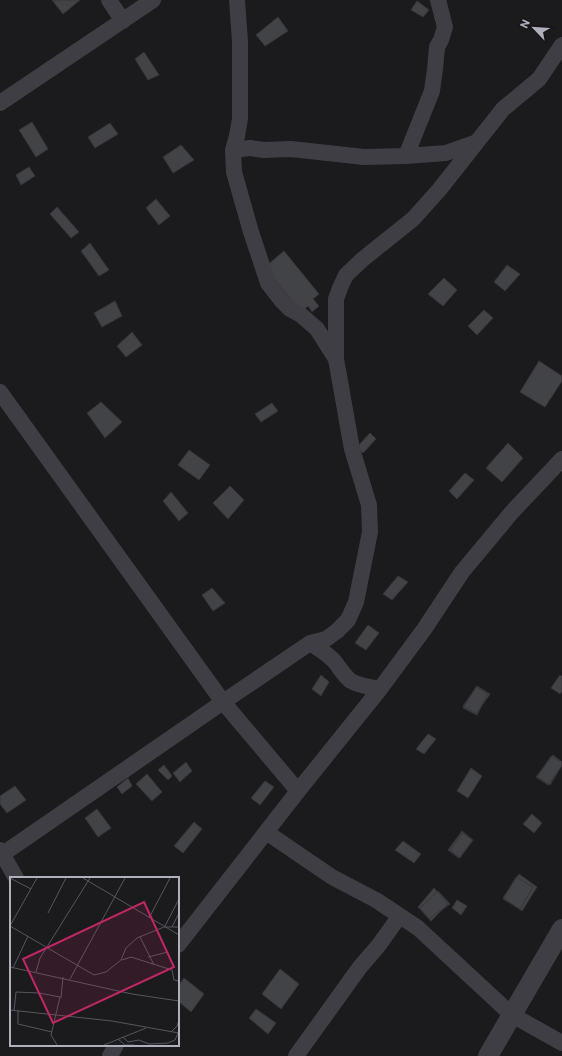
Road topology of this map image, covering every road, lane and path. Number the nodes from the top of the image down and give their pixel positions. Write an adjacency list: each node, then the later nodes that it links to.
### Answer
1 (109, 0): 5 (street)
2 (154, 0): 5 (street)
3 (237, 0): 9 (street)
4 (438, 0): 11 (street)
5 (123, 21): 7 (street)
6 (562, 45): 8 (street)
7 (0, 103)
8 (477, 142): 10 (street); 12 (street)
9 (232, 150): 11 (street); 13 (street)
10 (446, 153): 11 (street); 12 (street)
11 (406, 156)
12 (460, 164): 13 (street)
13 (336, 359): 16 (street)
14 (0, 392): 18 (street)
15 (562, 459): 17 (street)
16 (310, 643): 17 (street); 18 (street)
17 (380, 689): 19 (street)
18 (223, 702): 19 (street); 21 (street)
19 (298, 791): 20 (street)
20 (266, 832): 23 (street); 25 (street)
21 (1, 853): 22 (street)
22 (15, 877)
23 (403, 918): 26 (street); 30 (street)
24 (562, 929): 26 (street)
25 (179, 944)
26 (512, 1015): 27 (street); 31 (street)
27 (562, 1043)
28 (115, 1046): 29 (street)
29 (110, 1056)
30 (296, 1056)
31 (488, 1056)

